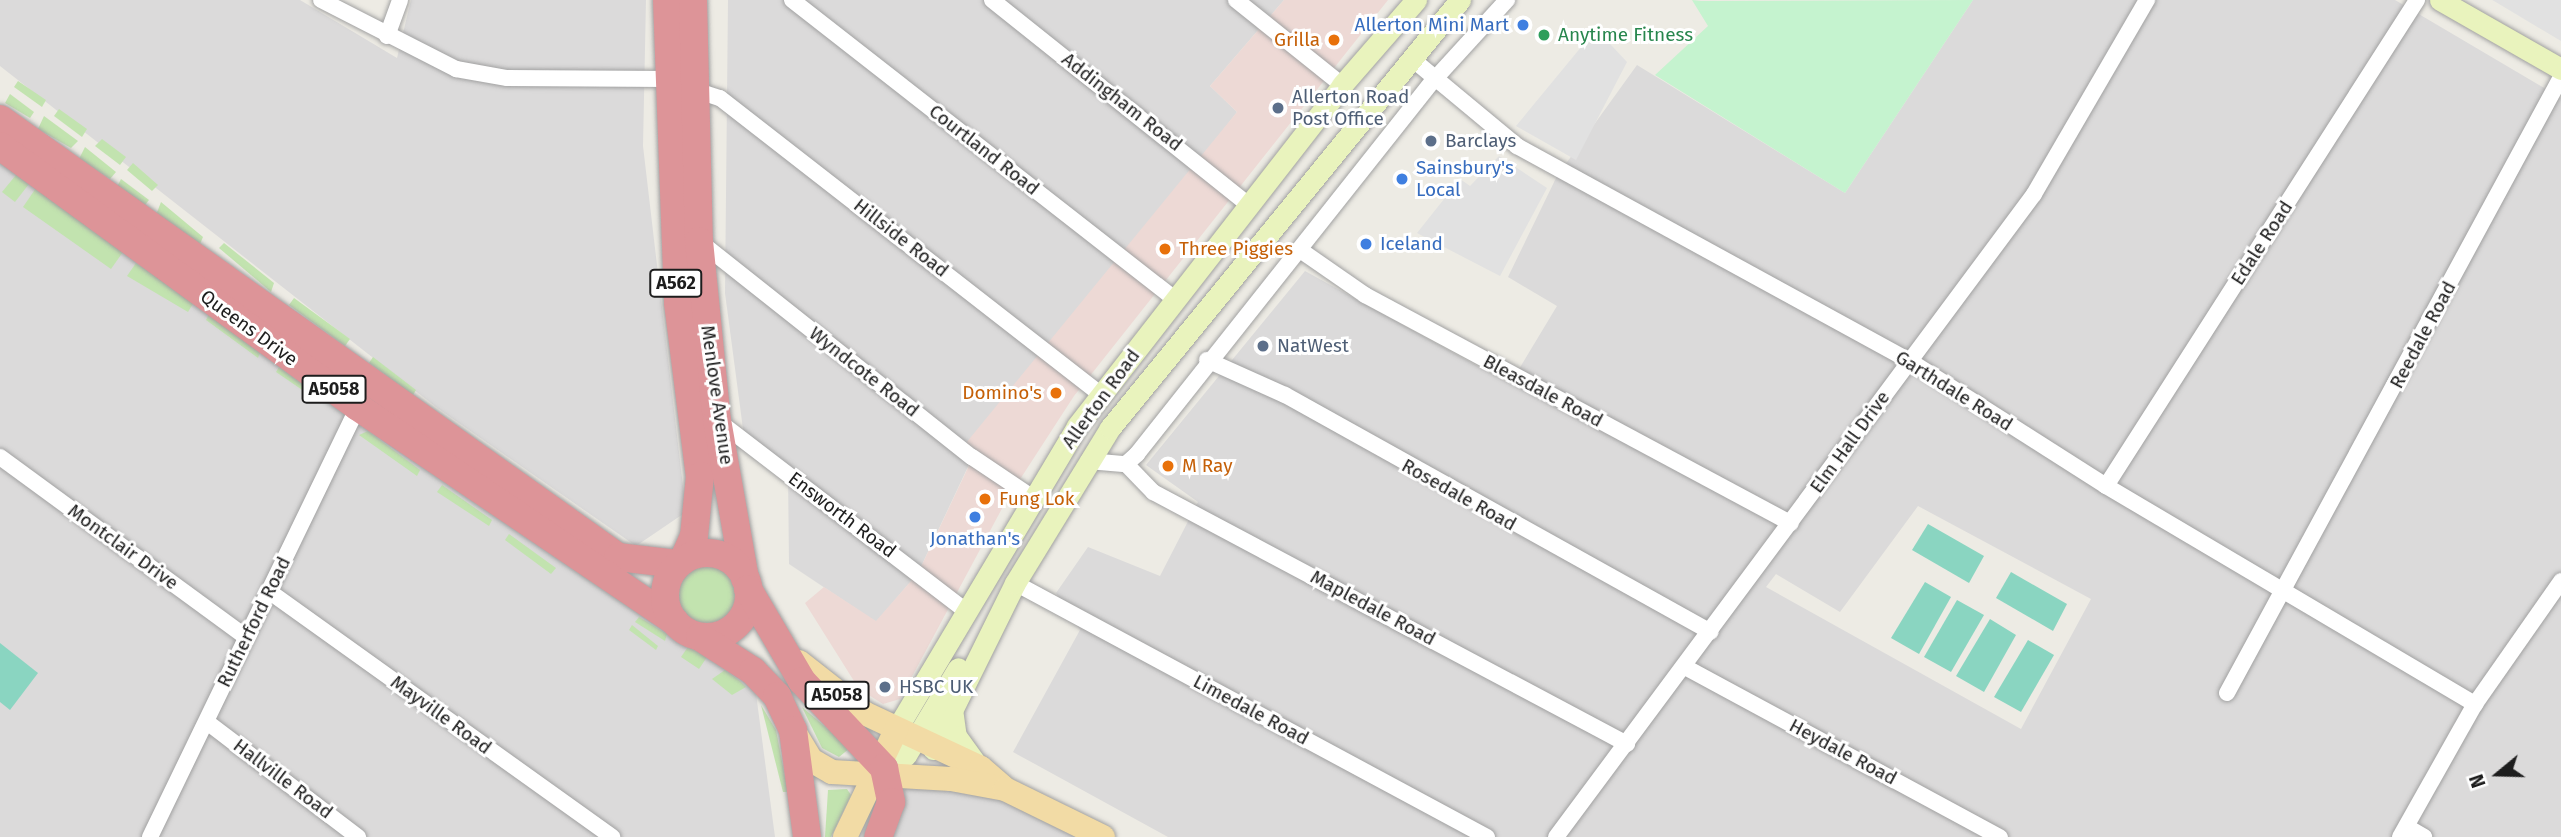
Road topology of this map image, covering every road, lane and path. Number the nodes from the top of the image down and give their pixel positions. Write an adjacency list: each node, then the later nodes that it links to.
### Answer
1 (321, 0): 14 (street)
2 (400, 0): 14 (street)
3 (667, 0): 18 (highway, Menlove Avenue / A562)
4 (693, 0): 21 (highway, Menlove Avenue / A562)
5 (792, 0): 27 (street, Courtland Road)
6 (992, 0): 24 (street, Addingham Road)
7 (1236, 0): 20 (street)
8 (1416, 0): 20 (main road, Allerton Road)
9 (1460, 0): 15 (main road, Allerton Road)
10 (1507, 0): 19 (street)
11 (2147, 0): 29 (street, Elm Hall Drive)
12 (2417, 0): 36 (street, Edale Road)
13 (2440, 0): 16 (main road)
14 (387, 36): 18 (street)
15 (1411, 58): 19 (street, Garthdale Road); 34 (main road, Allerton Road)
16 (2561, 69)
17 (2561, 77): 44 (street, Reedale Road)
18 (667, 79): 39 (highway, Menlove Avenue / A562)
19 (1433, 80): 26 (street); 29 (street, Garthdale Road)
20 (1342, 85): 24 (main road, Allerton Road)
21 (695, 90): 25 (highway, Menlove Avenue / A562); 30 (street, Hillside Road)
22 (0, 119): 39 (highway, Queens Drive / A5058)
23 (0, 146): 31 (highway, Queens Drive / A5058)
24 (1250, 206): 27 (main road, Allerton Road)
25 (699, 241): 32 (highway, Menlove Avenue / A562); 37 (street, Wyndcote Road)
26 (1300, 250): 28 (street); 38 (street, Bleasdale Road)
27 (1176, 300): 30 (main road, Allerton Road)
28 (1207, 360): 35 (street); 48 (street, Rosedale Road)
29 (1910, 361): 36 (street, Garthdale Road); 38 (street, Elm Hall Drive)
30 (1102, 395): 37 (main road, Allerton Road)
31 (358, 408): 43 (street, Rutherford Road); 47 (highway, Queens Drive / A5058)
32 (717, 421): 42 (highway, Menlove Avenue / A562); 46 (street, Ensworth Road)
33 (0, 457): 49 (street, Montclair Drive)
34 (1088, 461): 35 (street, Allerton Road); 41 (main road, Allerton Road)
35 (1126, 464): 59 (street, Mapledale Road)
36 (2106, 486): 44 (street, Garthdale Road)
37 (1033, 498): 46 (main road, Allerton Road)
38 (1791, 523): 48 (street, Elm Hall Drive)
39 (680, 562): 42 (highway, A562); 47 (highway, A562)
40 (2561, 581): 54 (street)
41 (1015, 583): 45 (main road, Allerton Road); 71 (street, Limedale Road)
42 (747, 584): 50 (highway, A562); 51 (highway, A562)
43 (270, 592): 49 (street, Rutherford Road); 67 (street, Mayville Road)
44 (2283, 592): 53 (street, Reedale Road); 54 (street, Garthdale Road)
45 (1000, 610): 55 (main road, Allerton Road); 58 (main road)
46 (966, 611): 58 (main road, Allerton Road)
47 (675, 622): 50 (highway)
48 (1711, 632): 52 (street, Elm Hall Drive)
49 (245, 636): 56 (street, Rutherford Road)
50 (699, 636): 57 (highway)
51 (784, 650): 58 (main road, A5058); 61 (highway, A562)
52 (1685, 667): 59 (street, Elm Hall Drive); 73 (street, Heydale Road)
53 (2227, 693)
54 (2474, 704): 64 (street)
55 (952, 709): 58 (main road, Allerton Road); 60 (main road)
56 (207, 722): 65 (street, Rutherford Road); 66 (street, Hallville Road)
57 (793, 730): 61 (main road, A5058); 68 (highway)
58 (915, 740): 60 (main road, A5058); 61 (main road, Allerton Road); 61 (main road, Allerton Road)
59 (1627, 744): 72 (street, Elm Hall Drive)
60 (981, 768): 62 (main road, A5058)
61 (888, 773): 62 (main road, A5058); 63 (highway); 69 (main road, Allerton Road)
62 (1005, 789): 70 (main road, A5058)
63 (884, 825)
64 (2403, 832): 74 (street)
65 (150, 837)
66 (358, 837)
67 (612, 837)
68 (807, 837)
69 (845, 837)
70 (1103, 837)
71 (1488, 837)
72 (1556, 837)
73 (2000, 837)
74 (2424, 837)

